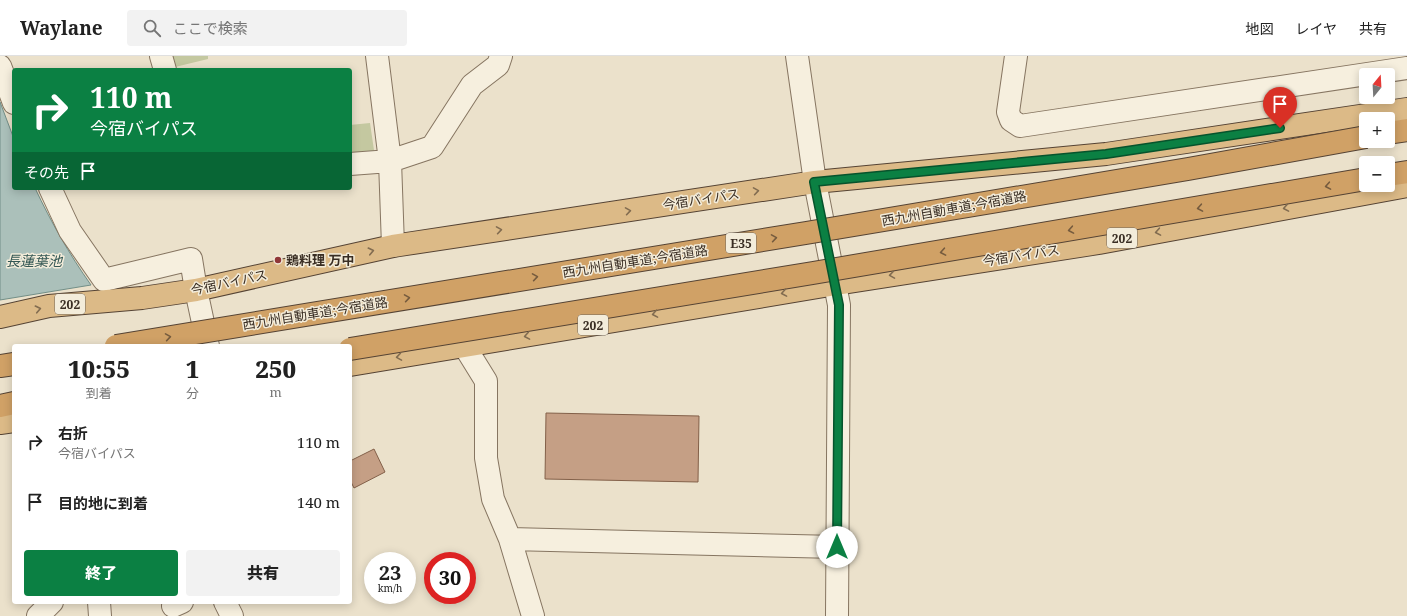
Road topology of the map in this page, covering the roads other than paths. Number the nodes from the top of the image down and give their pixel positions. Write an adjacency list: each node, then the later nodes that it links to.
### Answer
1 (161, 56): 7 (street)
2 (377, 56): 14 (street)
3 (500, 56): 14 (street)
4 (797, 56): 19 (street)
5 (1016, 56): 8 (street)
6 (0, 66): 9 (street)
7 (165, 68)
8 (1407, 68)
9 (12, 98)
10 (1407, 108): 19 (highway, 今宿バイパス / 202)
11 (1407, 130): 12 (highway)
12 (1395, 132)
13 (1359, 138): 26 (highway, 西九州自動車道;今宿道路 / E35, one-way to 13, bridge)
14 (390, 161): 15 (street); 22 (street)
15 (352, 164)
16 (1407, 172): 17 (highway)
17 (1395, 174)
18 (1359, 180): 29 (highway, one-way to 29, bridge)
19 (814, 182): 22 (highway, 今宿バイパス / 202, one-way to 19); 23 (street)
20 (1407, 186): 23 (highway, 今宿バイパス / 202, one-way to 23)
21 (51, 190): 24 (street)
22 (393, 246): 24 (highway, 今宿バイパス / 202, one-way to 22)
23 (836, 284): 28 (highway, 今宿バイパス / 202, one-way to 28); 38 (street)
24 (196, 290): 25 (highway, 今宿バイパス / 202, one-way to 24); 27 (street)
25 (0, 317)
26 (128, 344)
27 (208, 344)
28 (465, 347): 31 (highway, 今宿バイパス / 202, one-way to 31); 37 (street)
29 (352, 349)
30 (12, 364): 32 (highway)
31 (352, 365)
32 (0, 366)
33 (12, 404): 34 (highway)
34 (0, 406)
35 (12, 421): 36 (highway)
36 (0, 423)
37 (510, 539): 38 (street); 45 (street)
38 (837, 547): 46 (street)
39 (50, 604): 42 (street)
40 (98, 604): 43 (street)
41 (226, 604): 44 (street)
42 (38, 616)
43 (100, 616)
44 (232, 616)
45 (533, 616)
46 (837, 616)

